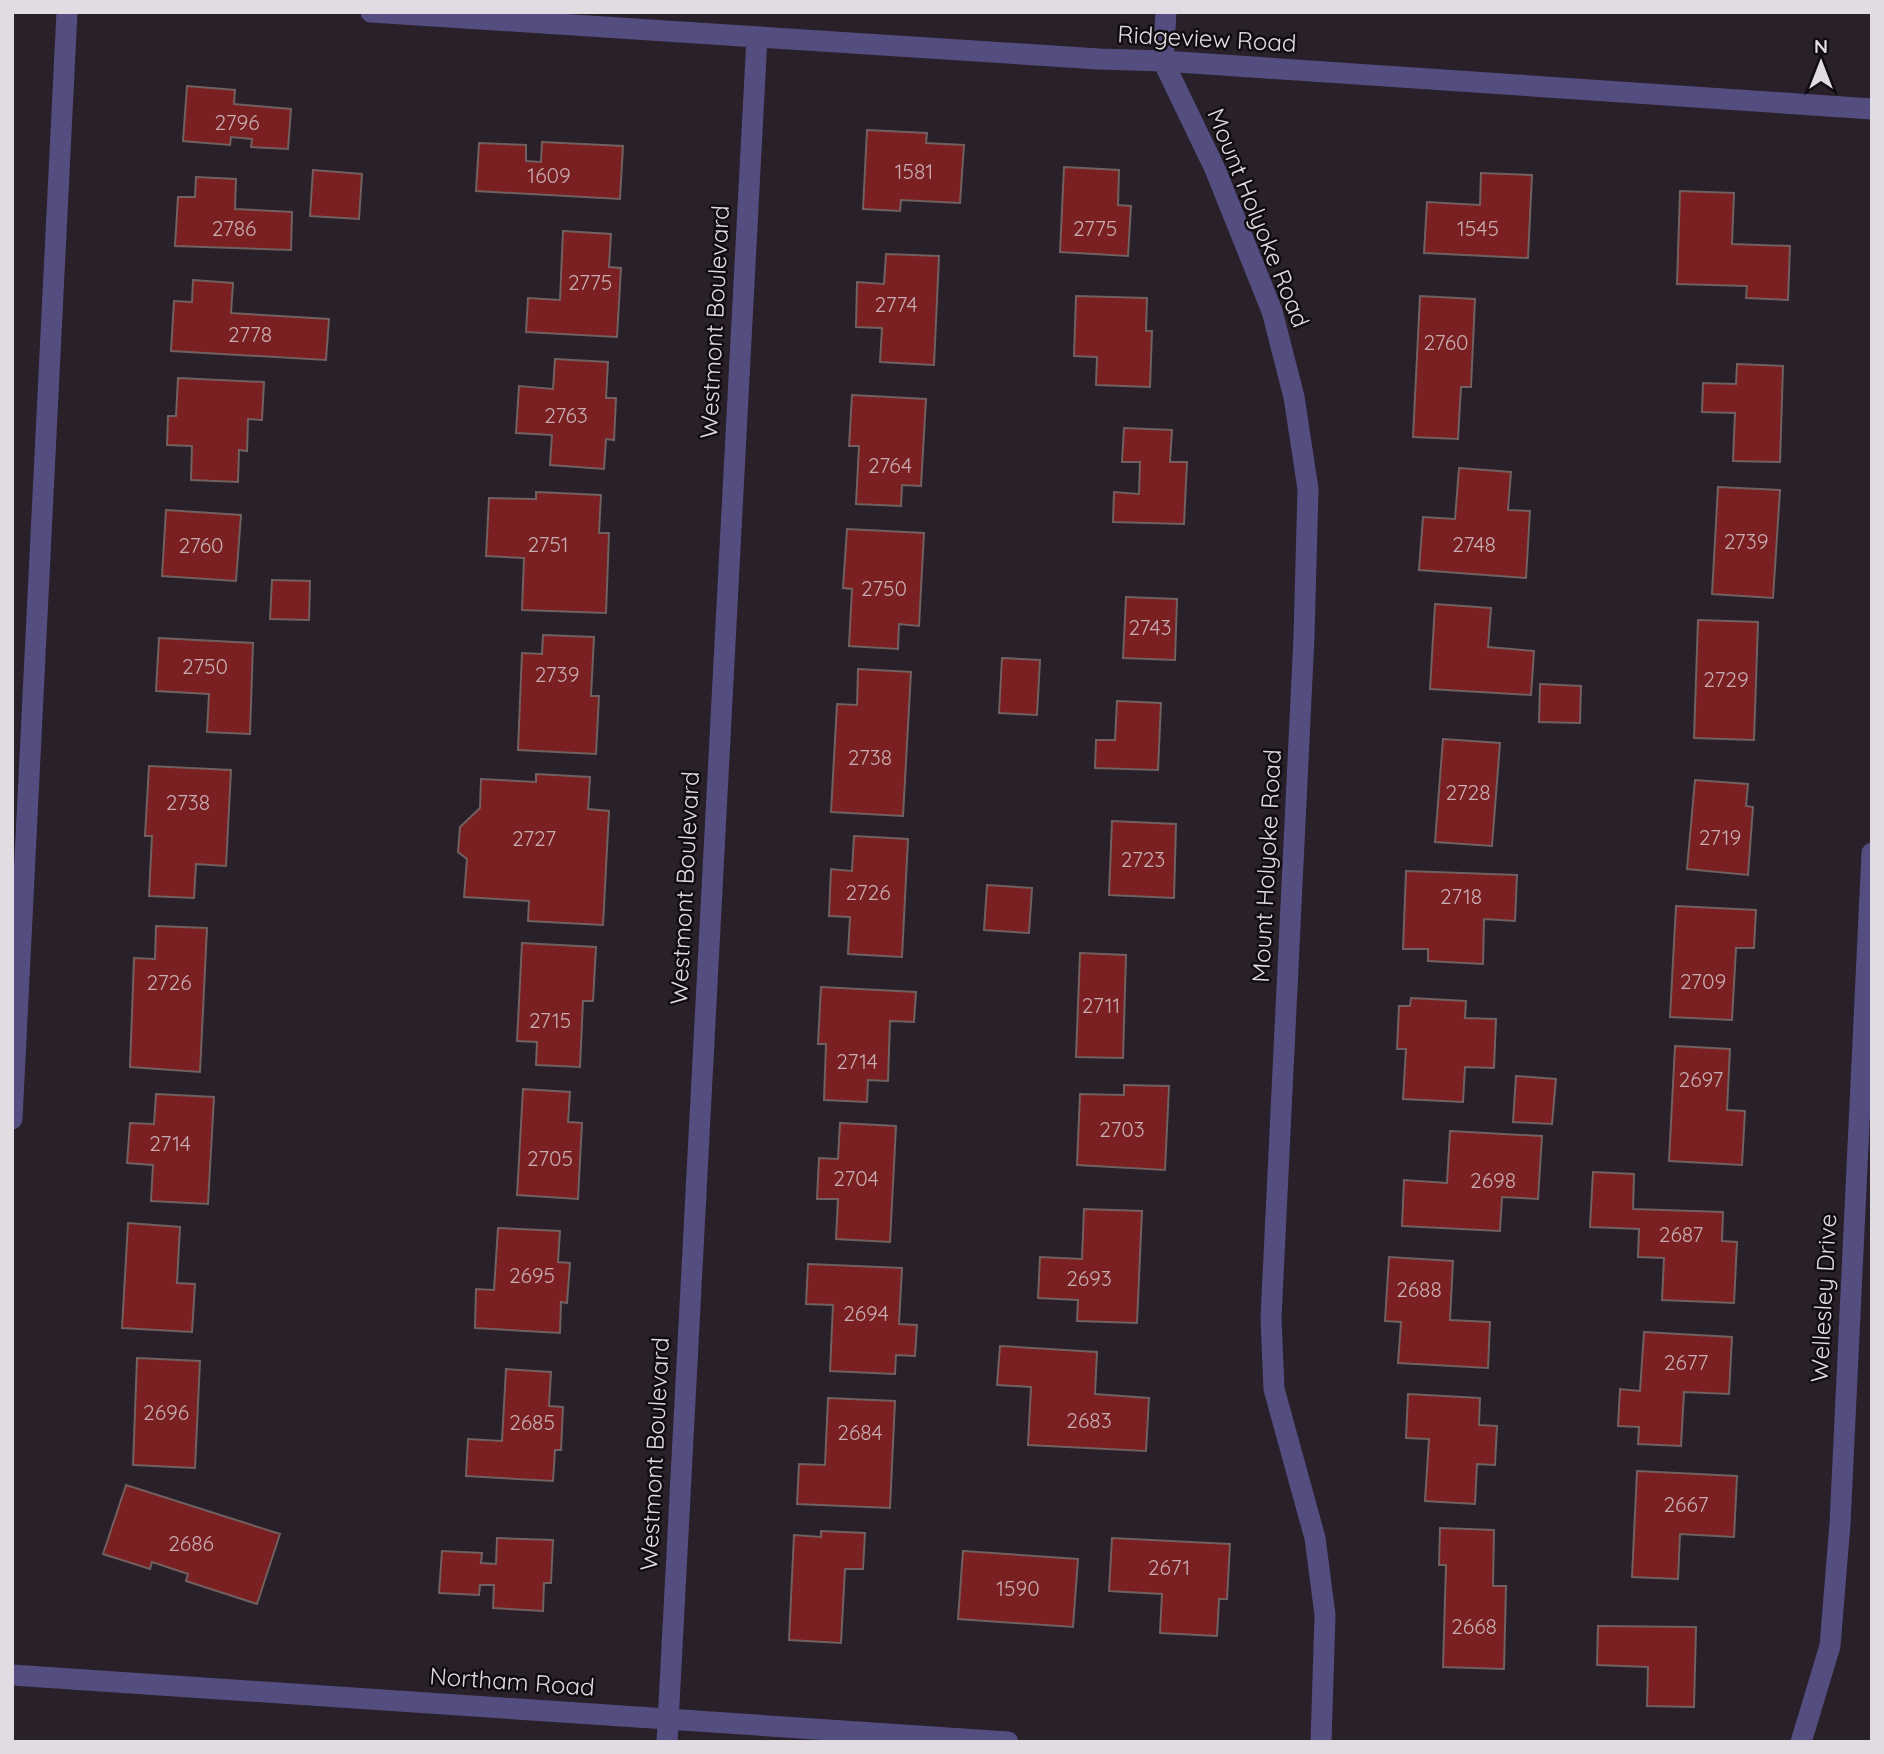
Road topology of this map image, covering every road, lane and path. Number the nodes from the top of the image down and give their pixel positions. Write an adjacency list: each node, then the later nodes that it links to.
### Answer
1 (67, 12): 8 (street)
2 (371, 12): 4 (street, Ridgeview Road)
3 (1166, 12): 5 (street, Mount Holyoke Road)
4 (757, 37): 5 (street, Ridgeview Road); 10 (street, Westmont Boulevard)
5 (1163, 61): 6 (street, Ridgeview Road); 13 (street, Mount Holyoke Road)
6 (1872, 109)
7 (1872, 853): 14 (street, Wellesley Drive)
8 (12, 1119)
9 (12, 1675): 10 (street, Northam Road)
10 (668, 1718): 11 (street, Westmont Boulevard); 12 (street, Northam Road)
11 (667, 1742)
12 (1008, 1742)
13 (1321, 1742)
14 (1801, 1742)

